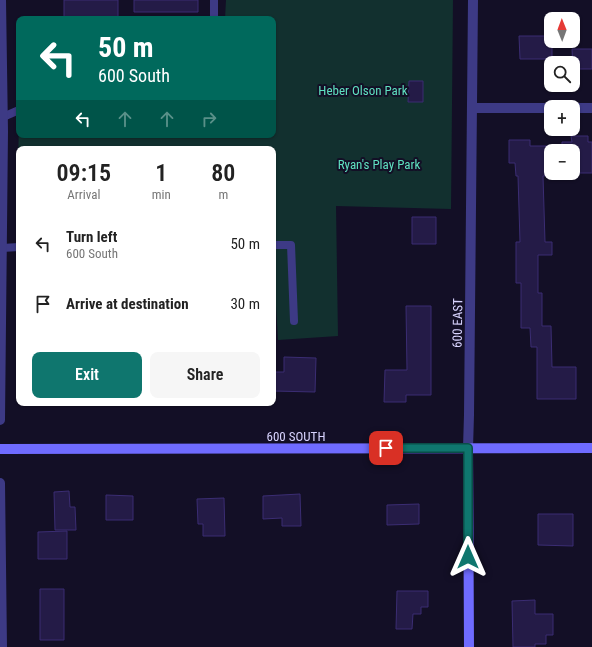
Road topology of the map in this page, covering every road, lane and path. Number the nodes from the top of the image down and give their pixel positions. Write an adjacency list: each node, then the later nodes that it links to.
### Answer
1 (1, 0): 10 (street)
2 (214, 0): 4 (lane)
3 (473, 0): 5 (street, 600 EAST)
4 (214, 16)
5 (473, 108): 6 (street); 17 (street, 600 EAST)
6 (544, 108)
7 (580, 108): 8 (street)
8 (592, 108)
9 (16, 111): 10 (lane)
10 (3, 117): 11 (street)
11 (1, 131): 13 (street)
12 (276, 245): 15 (lane)
13 (2, 248): 14 (lane); 16 (street)
14 (16, 248)
15 (294, 321)
16 (0, 420)
17 (468, 448): 18 (street, 600 SOUTH); 19 (street, 600 SOUTH); 22 (street, 600 EAST)
18 (592, 448)
19 (0, 449)
20 (0, 483): 21 (street)
21 (2, 647)
22 (469, 647)

